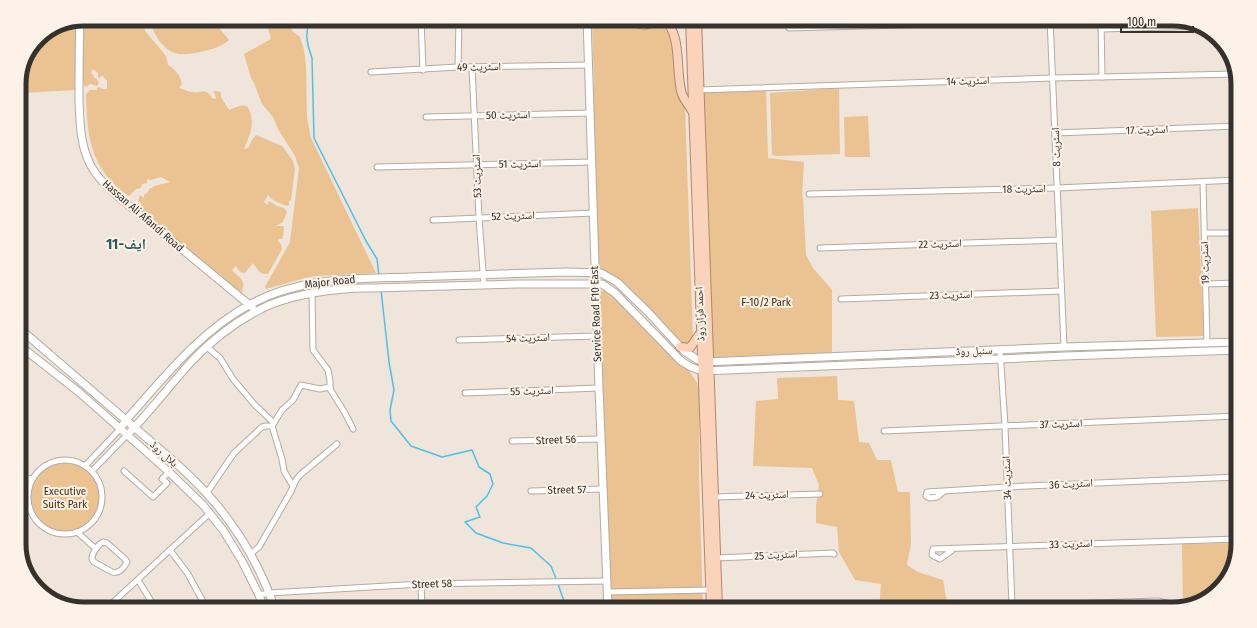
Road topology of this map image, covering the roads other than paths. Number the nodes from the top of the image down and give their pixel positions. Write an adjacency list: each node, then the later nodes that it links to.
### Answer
1 (80, 26): 54 (street, Hassan Ali Afandi Road)
2 (421, 26): 17 (street)
3 (459, 26): 16 (street)
4 (587, 26): 14 (street, Service Road F10 East)
5 (669, 26): 24 (main road)
6 (690, 26): 24 (main road, احمد فراز روڈ)
7 (697, 26): 22 (main road, احمد فراز روڈ)
8 (854, 26): 12 (street)
9 (1050, 26): 21 (street, اسٹریٹ 8)
10 (1101, 26): 13 (street)
11 (1182, 27): 13 (street)
12 (789, 28)
13 (1101, 30): 20 (street)
14 (588, 65): 15 (street, اسٹریٹ 49); 23 (street, Service Road F10 East)
15 (472, 67): 16 (street, اسٹریٹ 49); 25 (street, اسٹریٹ 53)
16 (458, 68): 17 (street, اسٹریٹ 49)
17 (423, 70): 18 (street, اسٹریٹ 49)
18 (371, 72)
19 (1230, 74): 20 (street, اسٹریٹ 14)
20 (1102, 77): 21 (street, اسٹریٹ 14)
21 (1053, 78): 22 (street, اسٹریٹ 14); 28 (street, اسٹریٹ 8)
22 (700, 90): 71 (main road, احمد فراز روڈ)
23 (590, 113): 25 (street, اسٹریٹ 50); 29 (street, Service Road F10 East)
24 (693, 113): 56 (main road, احمد فراز روڈ)
25 (474, 115): 26 (street, اسٹریٹ 50); 30 (street, اسٹریٹ 53)
26 (426, 117)
27 (1231, 126): 28 (street, اسٹریٹ 17)
28 (1055, 134): 34 (street, اسٹریٹ 8)
29 (591, 162): 30 (street, اسٹریٹ 51); 36 (street, Service Road F10 East)
30 (476, 165): 31 (street, اسٹریٹ 51); 37 (street, اسٹریٹ 53)
31 (377, 167)
32 (1231, 180): 33 (street, اسٹریٹ 18)
33 (1203, 182): 34 (street, اسٹریٹ 18); 39 (street, اسٹریٹ 19)
34 (1057, 188): 35 (street, اسٹریٹ 18); 41 (street, اسٹریٹ 8)
35 (809, 194)
36 (593, 213): 37 (street, اسٹریٹ 52); 43 (street, Service Road F10 East)
37 (479, 218): 38 (street, اسٹریٹ 52); 44 (street, اسٹریٹ 53)
38 (433, 220)
39 (1205, 233): 40 (street); 48 (street, اسٹریٹ 19)
40 (1231, 233)
41 (1059, 240): 42 (street, اسٹریٹ 22); 51 (street, اسٹریٹ 8)
42 (820, 248)
43 (595, 273): 44 (street, Major Road); 47 (street, Service Road F10 East); 63 (street)
44 (483, 275): 45 (street, Major Road); 49 (street, اسٹریٹ 53)
45 (354, 279): 50 (street); 54 (street, Major Road)
46 (1231, 283): 48 (street)
47 (595, 284): 49 (street, Major Road); 58 (street, Service Road F10 East); 73 (street)
48 (1206, 284): 61 (street, اسٹریٹ 19)
49 (484, 285): 50 (street, Major Road)
50 (355, 288): 52 (street, Major Road)
51 (1061, 291): 53 (street, اسٹریٹ 23); 64 (street, اسٹریٹ 8)
52 (312, 294): 55 (street, Major Road); 74 (street)
53 (841, 299)
54 (249, 304): 55 (street, Hassan Ali Afandi Road); 78 (street, Major Road)
55 (256, 312): 62 (street, Major Road)
56 (701, 332): 63 (main road); 71 (main road, احمد فراز روڈ)
57 (26, 334): 78 (street, ہلال روڈ)
58 (597, 336): 59 (street, اسٹریٹ 54); 75 (street, Service Road F10 East)
59 (459, 340)
60 (1231, 342): 61 (street, سنبل روڈ)
61 (1207, 343): 65 (street, سنبل روڈ)
62 (207, 347): 79 (street); 81 (street, Major Road)
63 (680, 347): 71 (street)
64 (1064, 347): 65 (street, سنبل روڈ); 66 (street, سنبل روڈ)
65 (1180, 348): 67 (street, سنبل روڈ); 70 (street, سنبل روڈ)
66 (1000, 350): 69 (street, سنبل روڈ); 70 (street, اسٹریٹ 34)
67 (1231, 350)
68 (26, 351): 82 (street, ہلال روڈ)
69 (877, 355): 71 (street, سنبل روڈ); 72 (street)
70 (1001, 359): 72 (street, سنبل روڈ); 80 (street, اسٹریٹ 34)
71 (706, 362): 73 (main road, احمد فراز روڈ)
72 (878, 364): 73 (street, سنبل روڈ)
73 (706, 371): 103 (main road, احمد فراز روڈ); 115 (main road, احمد فراز روڈ)
74 (330, 386): 79 (street); 83 (street)
75 (599, 388): 76 (street, اسٹریٹ 55); 86 (street, Service Road F10 East)
76 (465, 393)
77 (1231, 416): 80 (street, اسٹریٹ 37)
78 (126, 420): 81 (street, ہلال روڈ); 82 (street, Major Road)
79 (273, 424): 96 (street); 101 (street)
80 (1005, 426): 84 (street, اسٹریٹ 37); 97 (street, اسٹریٹ 34)
81 (134, 428): 85 (street, Major Road); 101 (street, ہلال روڈ)
82 (120, 429): 85 (street, ہلال روڈ); 89 (street)
83 (353, 429)
84 (884, 431)
85 (127, 435): 90 (street); 92 (street, ہلال روڈ)
86 (600, 439): 87 (street, Street 56); 98 (street, Service Road F10 East)
87 (512, 441)
88 (337, 444): 96 (street)
89 (85, 466): 90 (street); 95 (street)
90 (92, 471): 106 (street)
91 (124, 471): 92 (street)
92 (169, 472): 105 (street, ہلال روڈ)
93 (1231, 477): 97 (street, اسٹریٹ 36)
94 (26, 478): 95 (street)
95 (32, 479): 104 (street)
96 (293, 486): 112 (street)
97 (1008, 487): 100 (street, اسٹریٹ 36); 108 (street, اسٹریٹ 34)
98 (602, 490): 99 (street, Street 57); 117 (street, Service Road F10 East)
99 (531, 491)
100 (943, 492)
101 (206, 494): 112 (street, ہلال روڈ)
102 (820, 494): 103 (street, اسٹریٹ 24)
103 (714, 497): 114 (main road, احمد فراز روڈ)
104 (28, 501): 106 (street)
105 (210, 513): 110 (street); 122 (street, ہلال روڈ)
106 (78, 532): 109 (street)
107 (1231, 539): 108 (street, اسٹریٹ 33)
108 (1010, 546): 111 (street, اسٹریٹ 33); 132 (street, اسٹریٹ 34)
109 (96, 549): 109 (street)
110 (170, 550): 116 (street); 125 (street)
111 (951, 551)
112 (250, 554): 121 (street, ہلال روڈ)
113 (834, 554): 114 (street, اسٹریٹ 25)
114 (716, 558): 115 (main road, احمد فراز روڈ)
115 (714, 575): 119 (main road, احمد فراز روڈ); 131 (main road, احمد فراز روڈ)
116 (138, 580): 123 (street); 124 (street)
117 (606, 581): 118 (street, Street 58); 120 (street, Service Road F10 East)
118 (421, 584): 121 (street, Street 58); 128 (street)
119 (711, 590): 120 (street); 130 (main road, احمد فراز روڈ)
120 (607, 592): 129 (street, Service Road F10 East)
121 (269, 593): 122 (street, Street 58); 127 (street, ہلال روڈ)
122 (259, 595): 126 (street, ہلال روڈ)
123 (114, 602)
124 (152, 602)
125 (203, 602)
126 (262, 602)
127 (272, 602)
128 (422, 602)
129 (608, 602)
130 (711, 602)
131 (717, 602)
132 (1012, 602)
133 (1129, 602): 134 (street)
134 (1162, 602)

